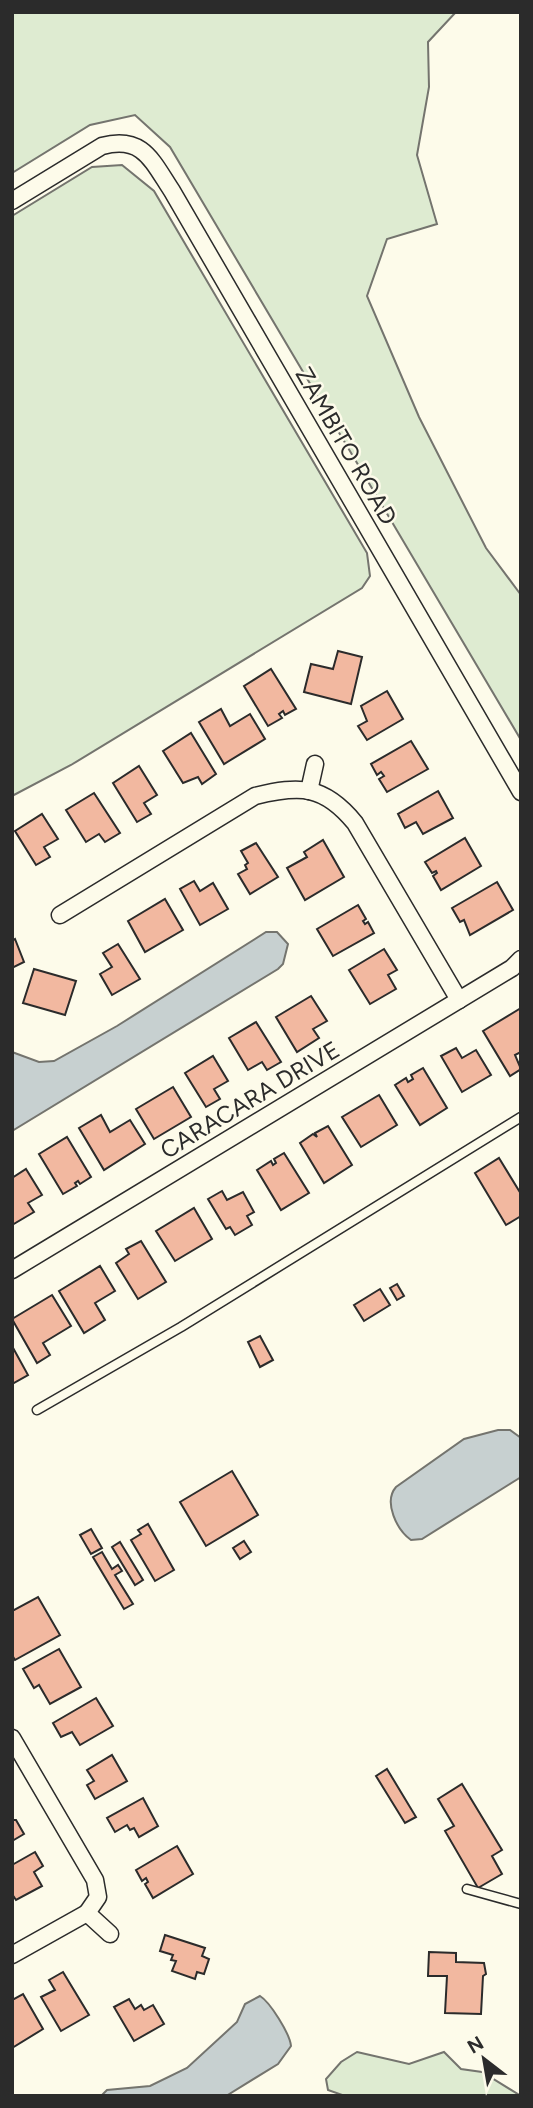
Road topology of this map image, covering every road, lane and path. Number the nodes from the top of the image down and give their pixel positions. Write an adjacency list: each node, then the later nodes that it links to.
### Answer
1 (12, 201): 4 (street, ZAMBITO ROAD)
2 (315, 764): 3 (street)
3 (309, 790): 5 (street); 7 (street)
4 (521, 792)
5 (60, 915)
6 (518, 964): 7 (street, CARACARA DRIVE)
7 (459, 1000): 9 (street, CARACARA DRIVE)
8 (521, 1118): 10 (lane)
9 (12, 1270)
10 (37, 1410)
11 (12, 1738): 14 (street)
12 (467, 1888): 13 (lane)
13 (521, 1904)
14 (87, 1913): 15 (street); 16 (street)
15 (110, 1934)
16 (12, 1955)

